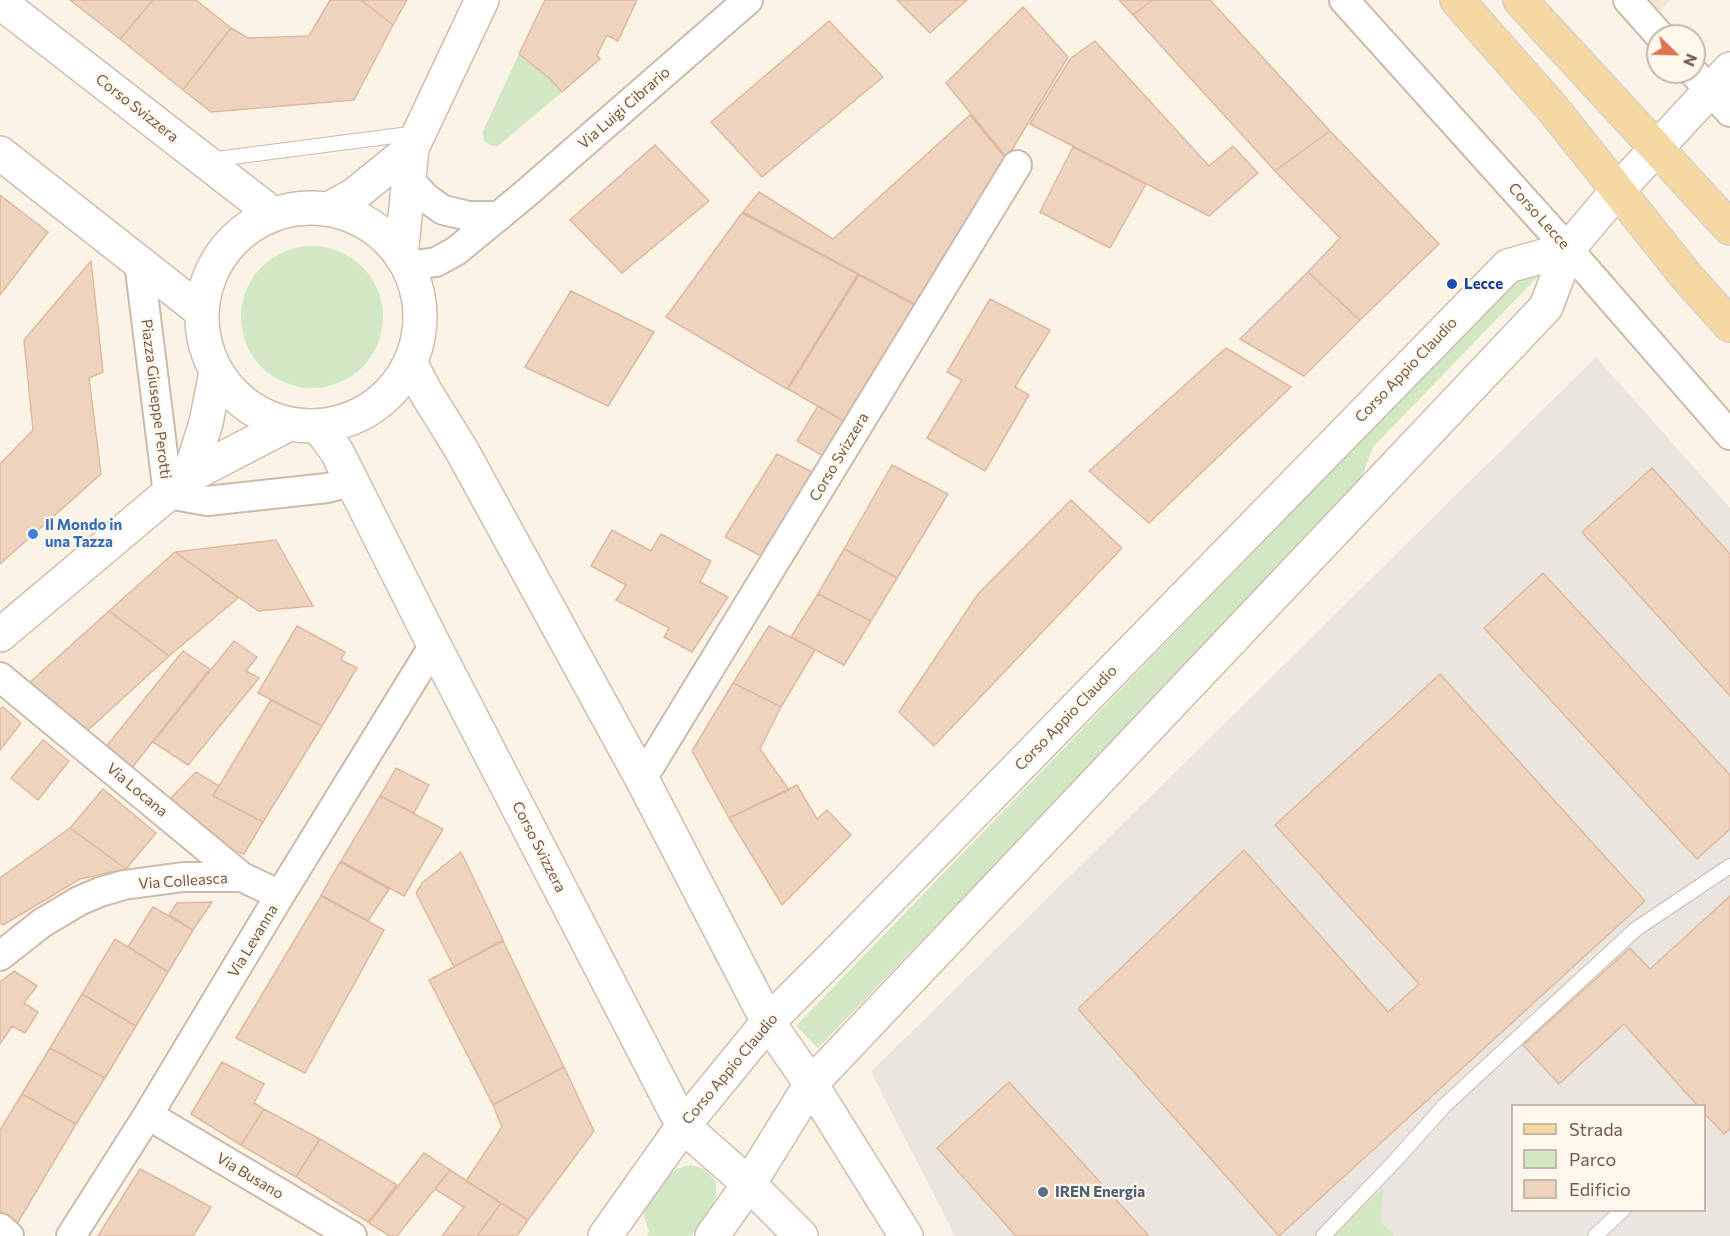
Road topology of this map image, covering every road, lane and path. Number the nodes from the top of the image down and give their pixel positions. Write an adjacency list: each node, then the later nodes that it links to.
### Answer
1 (482, 0): 12 (street)
2 (748, 0): 18 (street, Via Luigi Cibrario)
3 (1344, 0): 20 (street, Corso Lecce)
4 (1457, 0): 15 (main road)
5 (1520, 0): 10 (main road)
6 (1628, 0): 8 (street)
7 (0, 2): 13 (street, Corso Svizzera)
8 (1649, 24)
9 (1716, 86): 10 (street)
10 (1656, 149): 15 (street); 19 (main road)
11 (0, 153): 22 (street)
12 (413, 153): 13 (lane); 16 (street); 18 (street); 21 (street)
13 (204, 161): 17 (street, Corso Svizzera)
14 (1017, 165): 34 (street, Corso Svizzera)
15 (1617, 191): 20 (street); 24 (main road)
16 (329, 209): 17 (street); 21 (street)
17 (273, 214): 23 (street)
18 (499, 216): 21 (street, Via Luigi Cibrario)
19 (1730, 228)
20 (1568, 249): 28 (street, Corso Lecce); 39 (street, Corso Appio Claudio); 40 (street)
21 (404, 261): 25 (street)
22 (139, 262): 23 (street); 30 (street, Piazza Giuseppe Perotti)
23 (201, 311): 26 (street)
24 (1730, 326)
25 (410, 362): 27 (street); 34 (street)
26 (216, 372): 27 (street); 30 (street)
27 (304, 425): 29 (street, Corso Svizzera); 30 (street)
28 (1730, 435)
29 (353, 481): 30 (street, Piazza Giuseppe Perotti); 32 (street, Corso Svizzera)
30 (178, 485): 31 (street)
31 (0, 635)
32 (434, 645): 37 (street, Via Levanna); 42 (street, Corso Svizzera)
33 (0, 677): 36 (street, Via Locana)
34 (642, 779): 39 (street)
35 (1730, 866): 53 (lane)
36 (242, 877): 37 (street, Via Locana); 38 (street, Via Colleasca)
37 (280, 896): 41 (street, Via Levanna)
38 (0, 956)
39 (768, 1022): 40 (street); 42 (street, Corso Appio Claudio)
40 (811, 1084): 43 (street); 52 (street)
41 (148, 1115): 47 (street, Via Levanna); 48 (street, Via Busano)
42 (683, 1126): 43 (street, Corso Svizzera); 49 (street, Corso Appio Claudio)
43 (748, 1184): 50 (street); 51 (street, Corso Svizzera)
44 (1621, 1212): 54 (lane)
45 (0, 1228): 46 (street)
46 (9, 1236)
47 (71, 1236)
48 (351, 1236)
49 (605, 1236)
50 (712, 1236)
51 (801, 1236)
52 (906, 1236)
53 (1323, 1236)
54 (1595, 1236)

